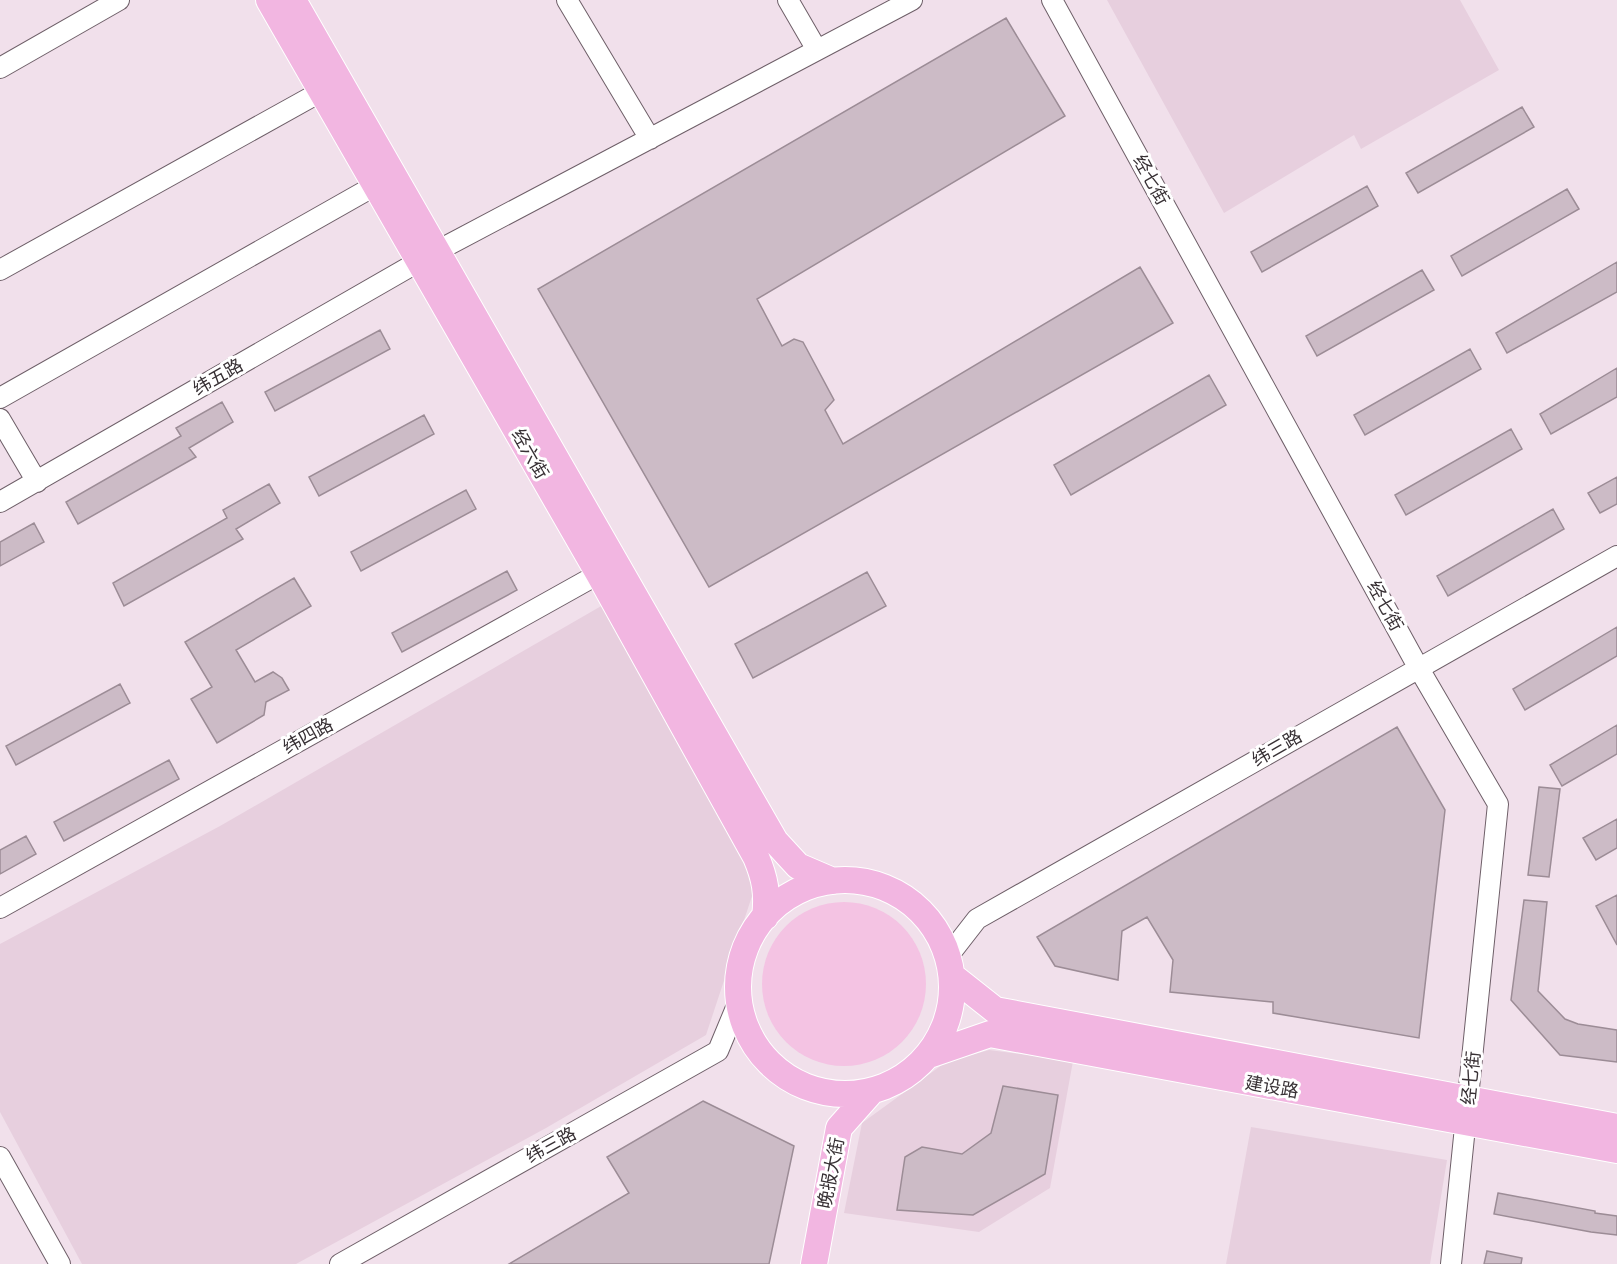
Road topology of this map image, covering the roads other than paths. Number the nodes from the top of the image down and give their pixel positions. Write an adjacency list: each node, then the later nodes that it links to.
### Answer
1 (119, 0): 9 (street)
2 (269, 0): 10 (main road, 经六街)
3 (293, 0): 13 (main road, 经六街)
4 (567, 0): 11 (street)
5 (788, 0): 8 (street)
6 (912, 0): 8 (street, 纬五路)
7 (1052, 0): 21 (street, 经七街)
8 (817, 51): 11 (street, 纬五路)
9 (0, 68)
10 (322, 91): 12 (main road, 经六街); 14 (street)
11 (650, 139): 13 (street, 纬五路)
12 (376, 185): 13 (main road, 经六街); 15 (street)
13 (428, 256): 17 (street, 纬五路); 20 (main road, 经六街)
14 (0, 270)
15 (0, 398)
16 (0, 419): 17 (street)
17 (37, 482): 18 (street, 纬五路)
18 (0, 502)
19 (1617, 556): 21 (street, 纬三路)
20 (607, 569): 22 (main road, 经六街); 23 (street, 纬四路); 24 (main road, 经六街)
21 (1418, 667): 25 (street, 纬三路); 29 (street, 经七街)
22 (833, 880): 24 (main road); 25 (main road)
23 (0, 908)
24 (765, 917): 26 (main road)
25 (950, 965): 27 (main road); 29 (main road, 建设路)
26 (738, 1003): 28 (main road); 34 (street, 纬三路)
27 (929, 1055): 28 (main road); 29 (main road, 建设路)
28 (870, 1093): 35 (main road, 晚报大街)
29 (1468, 1111): 30 (main road, 建设路); 31 (main road, 建设路); 36 (street, 经七街)
30 (1617, 1127)
31 (1617, 1150)
32 (0, 1157): 33 (street)
33 (60, 1264)
34 (340, 1264)
35 (814, 1264)
36 (1451, 1264)

